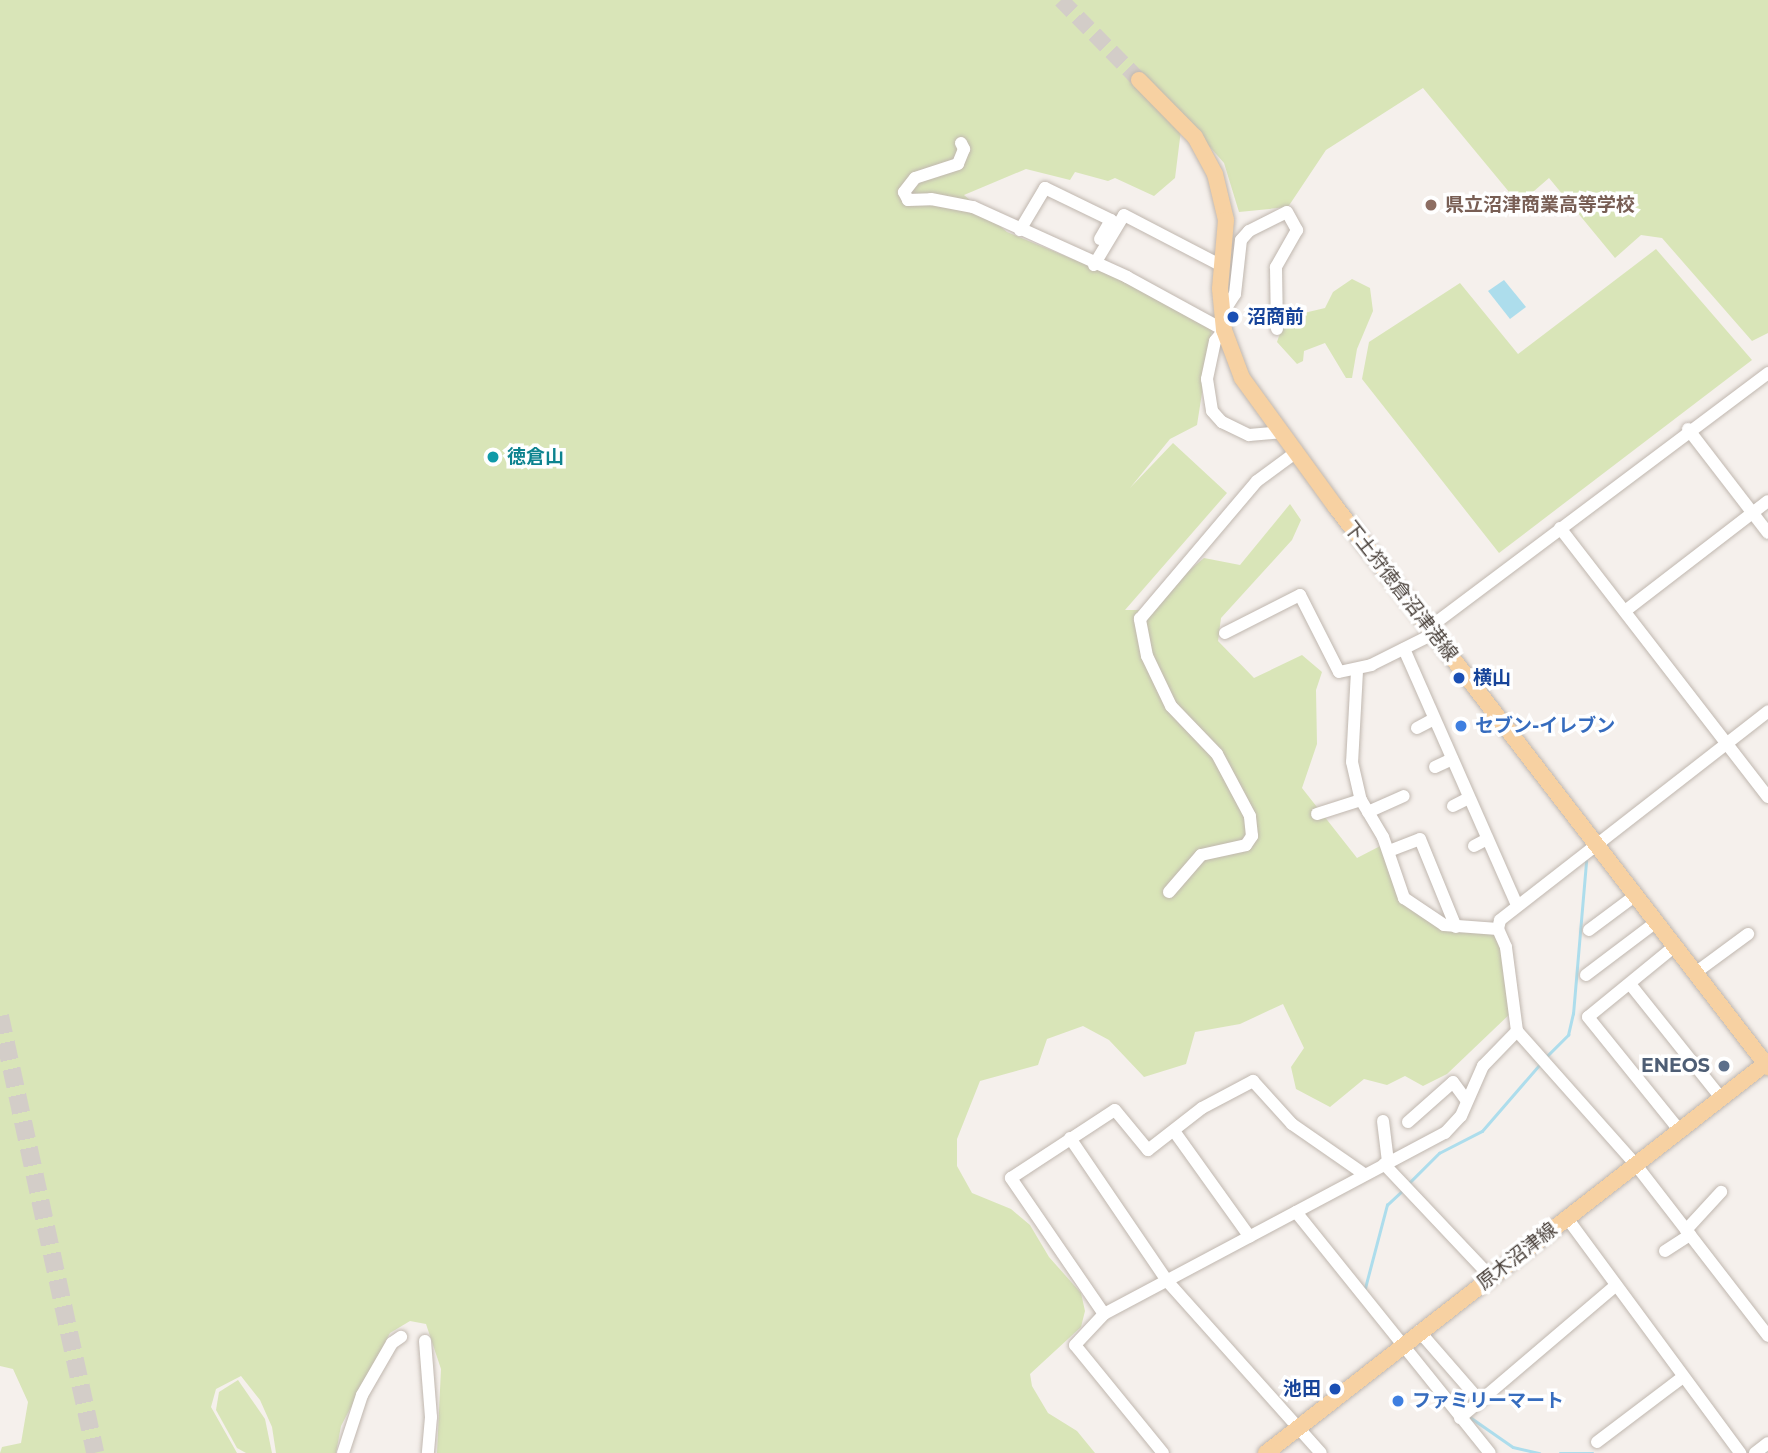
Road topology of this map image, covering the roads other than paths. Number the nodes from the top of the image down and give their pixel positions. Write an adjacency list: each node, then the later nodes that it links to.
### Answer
1 (1139, 80): 6 (main road, 下土狩徳倉沼津港線)
2 (961, 143): 3 (street)
3 (1020, 230): 4 (street); 5 (street)
4 (1102, 251): 5 (street); 6 (street)
5 (1094, 265): 9 (street)
6 (1222, 266): 7 (main road, 下土狩徳倉沼津港線)
7 (1222, 314): 8 (street); 9 (main road, 下土狩徳倉沼津港線)
8 (1277, 329)
9 (1224, 330): 12 (main road, 下土狩徳倉沼津港線); 12 (street)
10 (1768, 373): 11 (street)
11 (1688, 429): 15 (street); 16 (street)
12 (1281, 432): 13 (main road, 下土狩徳倉沼津港線)
13 (1295, 453): 19 (main road, 下土狩徳倉沼津港線); 39 (street)
14 (1768, 501): 15 (street)
15 (1753, 513): 17 (street); 18 (street)
16 (1560, 528): 18 (street); 19 (street)
17 (1768, 533)
18 (1625, 611): 26 (street)
19 (1433, 630): 21 (street); 36 (main road, 下土狩徳倉沼津港線)
20 (1225, 634): 22 (street)
21 (1404, 649): 22 (street); 24 (street)
22 (1357, 671): 32 (street)
23 (1768, 710): 26 (street)
24 (1434, 719): 25 (street); 27 (street)
25 (1417, 728)
26 (1726, 743): 30 (street); 36 (street)
27 (1452, 759): 28 (street); 31 (street)
28 (1435, 767)
29 (1404, 796): 32 (street)
30 (1768, 797)
31 (1469, 798): 33 (street); 35 (street)
32 (1364, 806): 34 (street); 38 (street)
33 (1452, 806)
34 (1317, 814)
35 (1487, 839): 37 (street); 41 (street)
36 (1597, 844): 40 (main road, 下土狩徳倉沼津港線); 41 (street)
37 (1474, 846)
38 (1389, 851): 43 (street); 43 (street)
39 (1169, 892)
40 (1636, 895): 42 (main road, 下土狩徳倉沼津港線); 45 (street)
41 (1517, 905): 44 (street)
42 (1656, 922): 47 (main road, 下土狩徳倉沼津港線); 49 (street)
43 (1456, 927): 44 (street)
44 (1498, 929): 51 (street)
45 (1589, 930)
46 (1748, 934): 48 (street)
47 (1675, 946): 48 (main road, 下土狩徳倉沼津港線); 50 (street)
48 (1695, 973): 52 (main road, 下土狩徳倉沼津港線)
49 (1586, 975)
50 (1630, 984): 53 (street); 58 (street)
51 (1517, 1031): 54 (street); 61 (street)
52 (1767, 1064): 53 (main road, 原木沼津線)
53 (1721, 1098): 58 (main road, 原木沼津線)
54 (1466, 1100): 56 (street); 60 (street)
55 (1383, 1121): 60 (street)
56 (1408, 1122)
57 (1174, 1131): 59 (street); 62 (street); 67 (street)
58 (1679, 1131): 61 (main road, 原木沼津線)
59 (1070, 1138): 70 (street); 72 (street)
60 (1386, 1163): 62 (street); 69 (street)
61 (1636, 1165): 65 (main road, 原木沼津線); 66 (street)
62 (1364, 1174): 64 (street)
63 (1721, 1192): 66 (street)
64 (1296, 1212): 67 (street); 75 (street)
65 (1567, 1218): 69 (main road, 原木沼津線); 71 (street)
66 (1688, 1232): 68 (street); 73 (street)
67 (1250, 1237): 70 (street)
68 (1665, 1251)
69 (1491, 1277): 75 (main road, 原木沼津線)
70 (1168, 1282): 72 (street); 80 (street)
71 (1616, 1285): 77 (street); 78 (street)
72 (1104, 1314): 85 (street)
73 (1768, 1336)
74 (401, 1337): 83 (street)
75 (1408, 1340): 78 (street); 79 (street); 80 (main road, 原木沼津線)
76 (425, 1341): 84 (street)
77 (1684, 1377): 81 (street); 89 (street)
78 (1480, 1401): 79 (street)
79 (1464, 1414): 88 (street)
80 (1299, 1425): 86 (main road, 原木沼津線); 87 (street)
81 (1597, 1442)
82 (1768, 1443): 90 (street)
83 (343, 1453)
84 (429, 1453)
85 (1163, 1453)
86 (1266, 1453)
87 (1321, 1453)
88 (1490, 1453)
89 (1740, 1453)
90 (1755, 1453)

